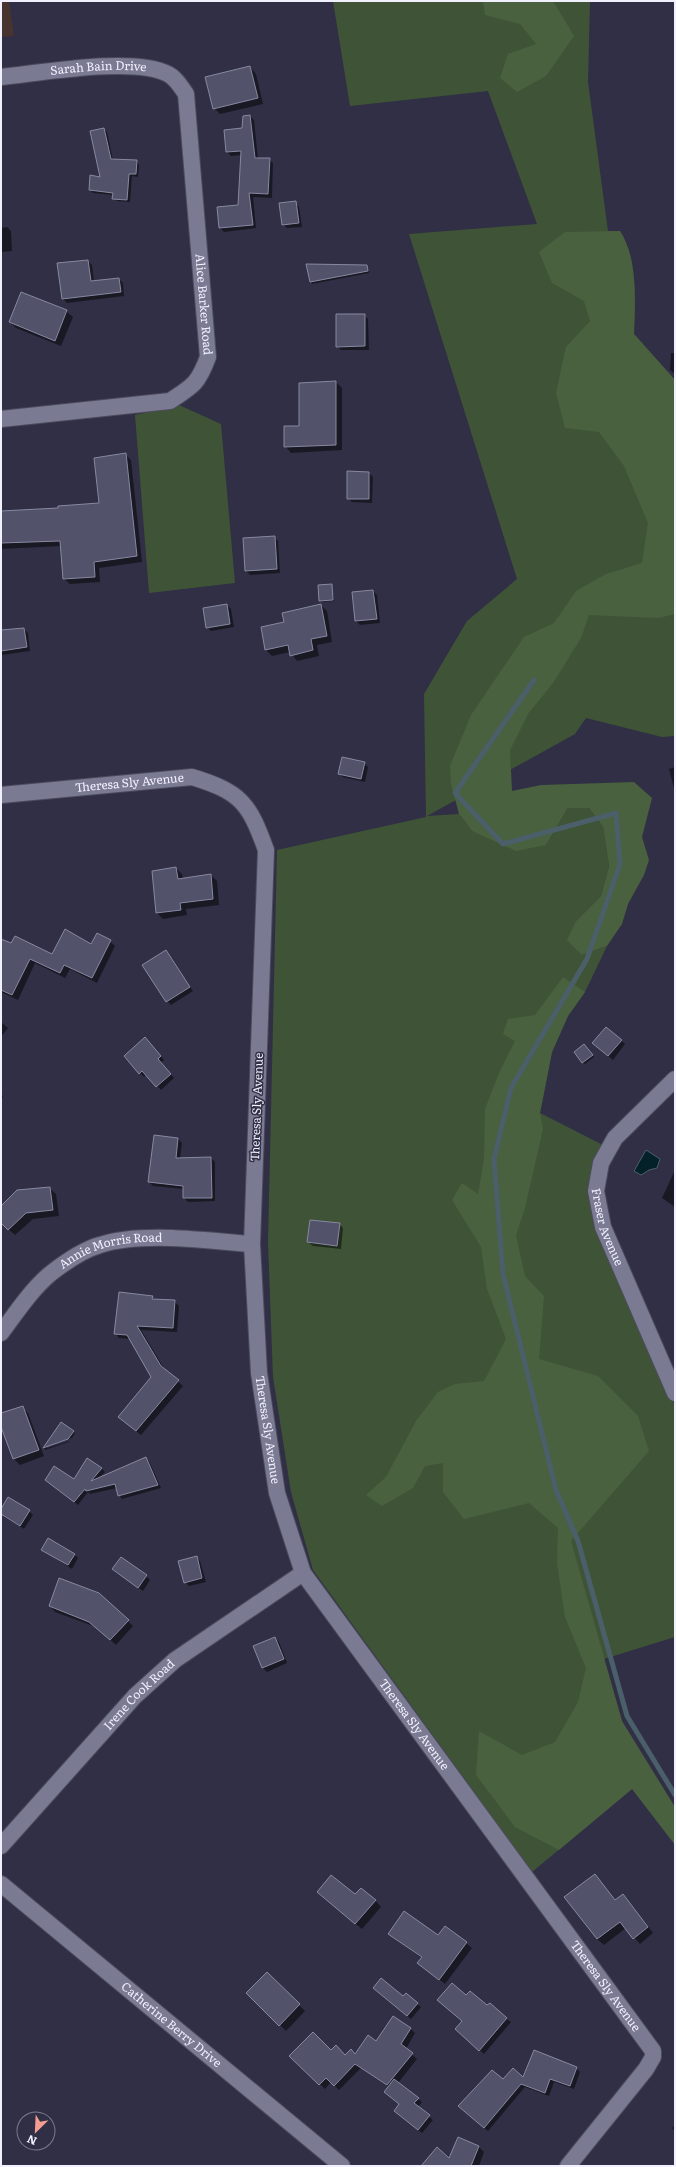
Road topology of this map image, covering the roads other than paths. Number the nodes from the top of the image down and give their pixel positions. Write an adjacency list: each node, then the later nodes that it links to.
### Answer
1 (1, 77): 2 (street, Sarah Bain Drive)
2 (186, 94): 3 (street, Alice Barker Road)
3 (1, 419)
4 (1, 795): 6 (street, Theresa Sly Avenue)
5 (675, 1079): 8 (street, Fraser Avenue)
6 (252, 1244): 7 (street, Annie Morris Road); 9 (street, Theresa Sly Avenue)
7 (1, 1333)
8 (675, 1393)
9 (303, 1573): 10 (street, Irene Cook Road); 13 (street, Theresa Sly Avenue)
10 (1, 1846)
11 (1, 1884): 12 (street, Catherine Berry Drive)
12 (342, 2166)
13 (568, 2166)

